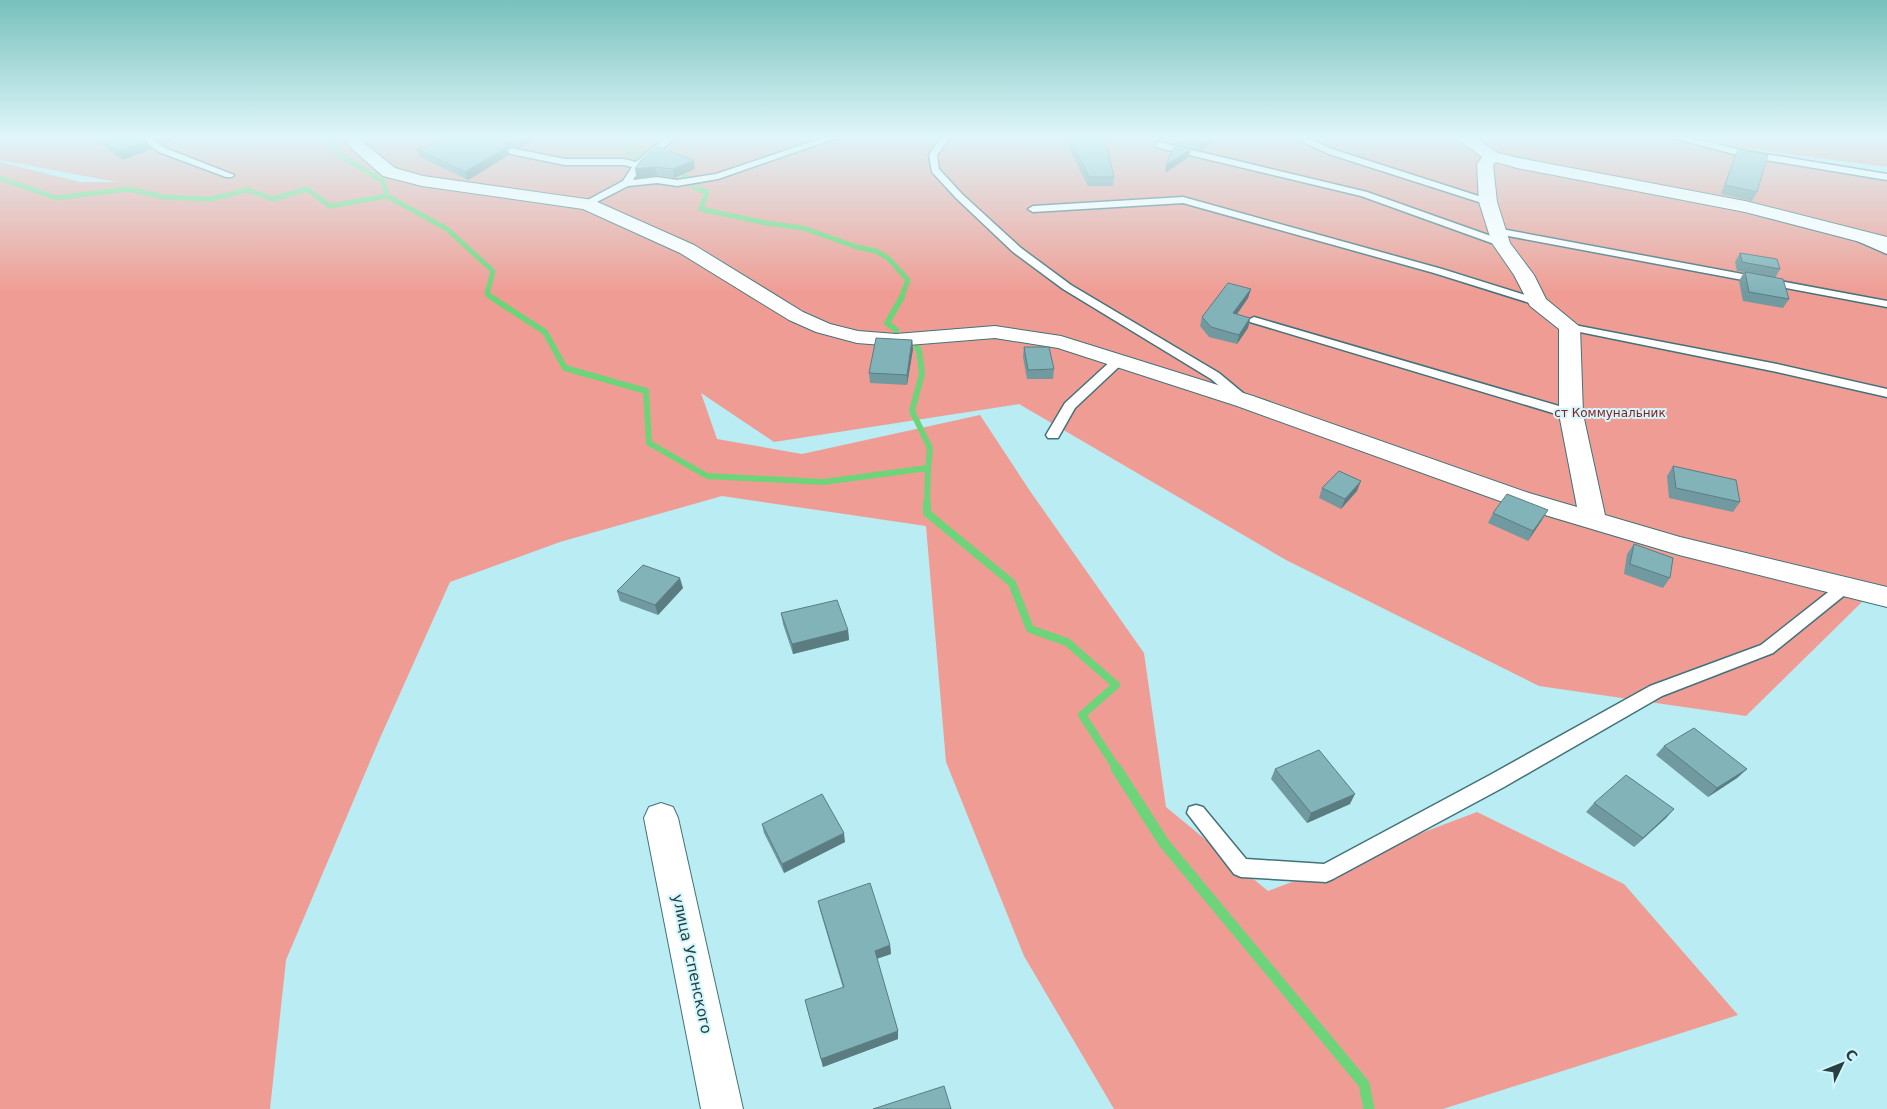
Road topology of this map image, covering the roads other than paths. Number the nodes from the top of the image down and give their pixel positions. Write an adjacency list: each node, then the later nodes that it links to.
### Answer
1 (470, 188): 9 (street)
2 (617, 188): 9 (lane)
3 (951, 188): 21 (lane)
4 (1338, 188): 12 (lane)
5 (1444, 188): 8 (lane)
6 (1487, 188): 8 (street)
7 (1649, 188): 11 (street)
8 (1488, 202): 12 (street)
9 (586, 204): 19 (street)
10 (1033, 208): 15 (lane)
11 (1853, 236): 13 (street); 14 (lane)
12 (1499, 237): 15 (street); 16 (lane)
13 (1887, 243)
14 (1887, 251)
15 (1537, 302): 18 (street)
16 (1887, 304)
17 (1254, 320): 22 (lane)
18 (1569, 327): 20 (lane); 22 (street)
19 (1118, 361): 21 (street); 23 (lane)
20 (1887, 393)
21 (1245, 401): 24 (street)
22 (1571, 414): 24 (street)
23 (1053, 435)
24 (1593, 520): 25 (street)
25 (1846, 586): 26 (street); 27 (lane)
26 (1887, 597)
27 (1196, 812)
28 (661, 818): 29 (street, улица Успенского)
29 (722, 1109)

